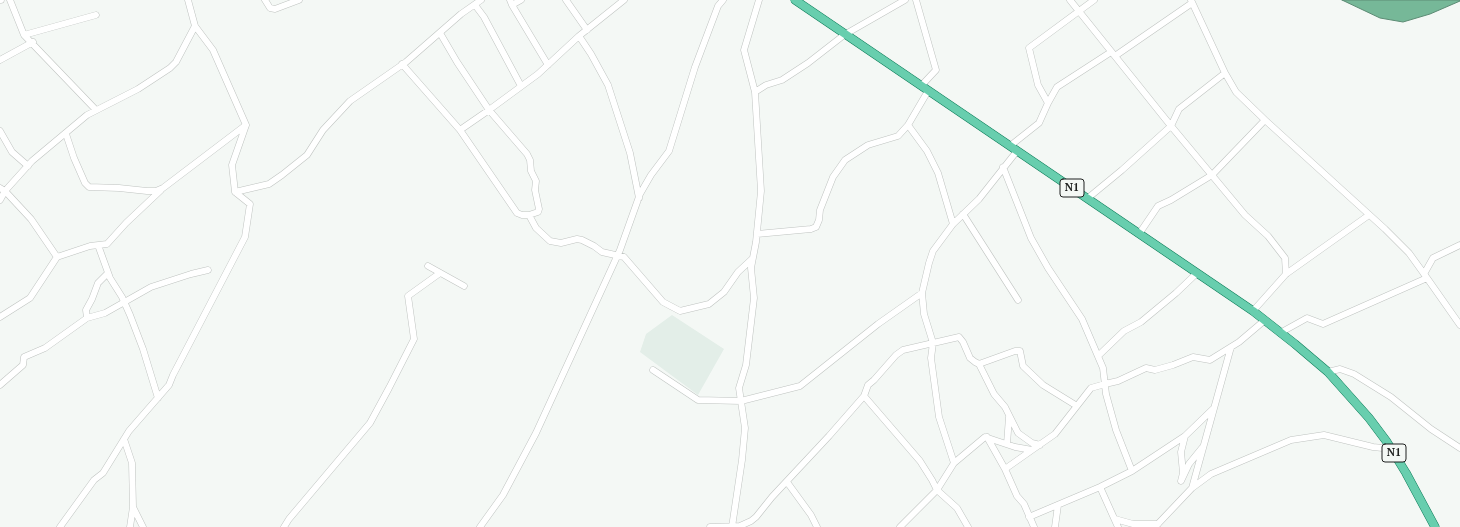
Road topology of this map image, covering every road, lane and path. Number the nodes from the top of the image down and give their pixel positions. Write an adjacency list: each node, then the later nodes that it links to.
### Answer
1 (10, 0): 24 (street)
2 (188, 0): 21 (street)
3 (265, 0): 4 (street)
4 (299, 0)
5 (481, 0): 18 (street)
6 (521, 0): 16 (street)
7 (566, 0): 22 (street)
8 (624, 0): 22 (street)
9 (723, 0): 53 (street)
10 (759, 0): 35 (street)
11 (905, 0): 25 (street)
12 (916, 0): 34 (street)
13 (1070, 0): 19 (street)
14 (1094, 0): 19 (street)
15 (797, 1): 25 (main road, N1)
16 (511, 2): 31 (street)
17 (1191, 2): 28 (street); 32 (street)
18 (475, 5): 23 (street); 33 (street)
19 (1079, 11): 28 (street); 36 (street)
20 (96, 15): 24 (street)
21 (195, 26): 37 (street); 40 (street)
22 (587, 30): 26 (street)
23 (440, 32): 30 (street); 38 (street)
24 (24, 34): 27 (street)
25 (844, 35): 34 (main road, N1); 35 (street)
26 (579, 36): 31 (street); 53 (street)
27 (33, 42): 29 (street); 37 (street)
28 (1113, 54): 36 (street); 42 (street)
29 (0, 60)
30 (402, 64): 43 (street); 52 (street)
31 (548, 65): 33 (street)
32 (1225, 73): 39 (street); 42 (street)
33 (521, 86): 38 (street)
34 (925, 88): 41 (street); 46 (main road, N1)
35 (755, 92): 60 (street)
36 (1048, 103): 46 (street)
37 (96, 110): 45 (street)
38 (489, 110): 43 (street); 57 (street)
39 (1265, 120): 49 (street); 58 (street)
40 (246, 125): 50 (street); 52 (street)
41 (908, 125): 59 (street); 60 (street)
42 (1170, 126): 49 (street); 54 (street)
43 (460, 130): 57 (street)
44 (0, 131): 47 (street)
45 (66, 134): 47 (street); 50 (street)
46 (1014, 149): 48 (street); 54 (main road, N1)
47 (28, 166): 51 (street)
48 (1003, 167): 56 (street); 86 (street)
49 (1212, 175): 61 (street); 72 (street)
50 (165, 186): 62 (street)
51 (3, 190): 55 (street); 65 (street)
52 (235, 192): 93 (street)
53 (639, 198): 64 (street)
54 (1088, 198): 61 (main road, N1)
55 (0, 200)
56 (963, 214): 59 (street); 76 (street)
57 (529, 215): 64 (street)
58 (1369, 215): 72 (street); 73 (street)
59 (953, 224): 75 (street)
60 (756, 234): 66 (street)
61 (1139, 234): 71 (main road, N1)
62 (98, 245): 65 (street); 69 (street)
63 (1460, 245): 73 (street)
64 (618, 255): 66 (street); 124 (street)
65 (57, 257): 79 (street)
66 (752, 259): 94 (street)
67 (428, 266): 70 (street)
68 (208, 270): 77 (street)
69 (108, 273): 77 (street); 80 (street)
70 (440, 273): 74 (street); 123 (street)
71 (1197, 273): 78 (main road, N1); 86 (street)
72 (1286, 274): 78 (street)
73 (1425, 276): 82 (street); 83 (street)
74 (464, 286)
75 (922, 293): 84 (street); 94 (street)
76 (1018, 300)
77 (125, 302): 80 (street); 93 (street)
78 (1253, 311): 81 (main road, N1)
79 (0, 317)
80 (87, 318): 91 (street)
81 (1265, 320): 83 (main road, N1); 85 (street)
82 (1460, 325)
83 (1280, 333): 89 (main road, N1)
84 (933, 343): 87 (street); 92 (street); 107 (street)
85 (1231, 347): 90 (street); 96 (street)
86 (1098, 356): 90 (street)
87 (979, 364): 95 (street); 97 (street)
88 (653, 370): 94 (street)
89 (1328, 372): 104 (street); 105 (main road, N1)
90 (1105, 384): 95 (street); 109 (street)
91 (0, 385)
92 (864, 396): 110 (street); 113 (street)
93 (158, 398): 100 (street)
94 (741, 401): 119 (street)
95 (1077, 406): 102 (street)
96 (1214, 408): 98 (street); 103 (street)
97 (1009, 415): 101 (street); 102 (street)
98 (1185, 436): 103 (street); 109 (street)
99 (986, 437): 101 (street); 107 (street); 108 (street)
100 (124, 440): 115 (street); 120 (street)
101 (1007, 444): 106 (street)
102 (1040, 445): 106 (street)
103 (1204, 445): 112 (street)
104 (1460, 448)
105 (1392, 449): 112 (street); 132 (main road, N1)
106 (1032, 450): 108 (street)
107 (954, 463): 113 (street)
108 (1005, 469): 116 (street)
109 (1132, 470): 111 (street)
110 (787, 482): 119 (street); 126 (street)
111 (1100, 487): 114 (street); 117 (street)
112 (1192, 488): 118 (street)
113 (937, 490): 127 (street); 128 (street)
114 (1058, 505): 116 (street); 130 (street)
115 (133, 506): 121 (street); 122 (street)
116 (1029, 517): 129 (street)
117 (1115, 519): 118 (street); 131 (street)
118 (1156, 525)
119 (732, 526): 125 (street)
120 (60, 527)
121 (130, 527)
122 (143, 527)
123 (284, 527)
124 (480, 527)
125 (710, 527)
126 (818, 527)
127 (900, 527)
128 (968, 527)
129 (1034, 527)
130 (1055, 527)
131 (1118, 527)
132 (1436, 527)

